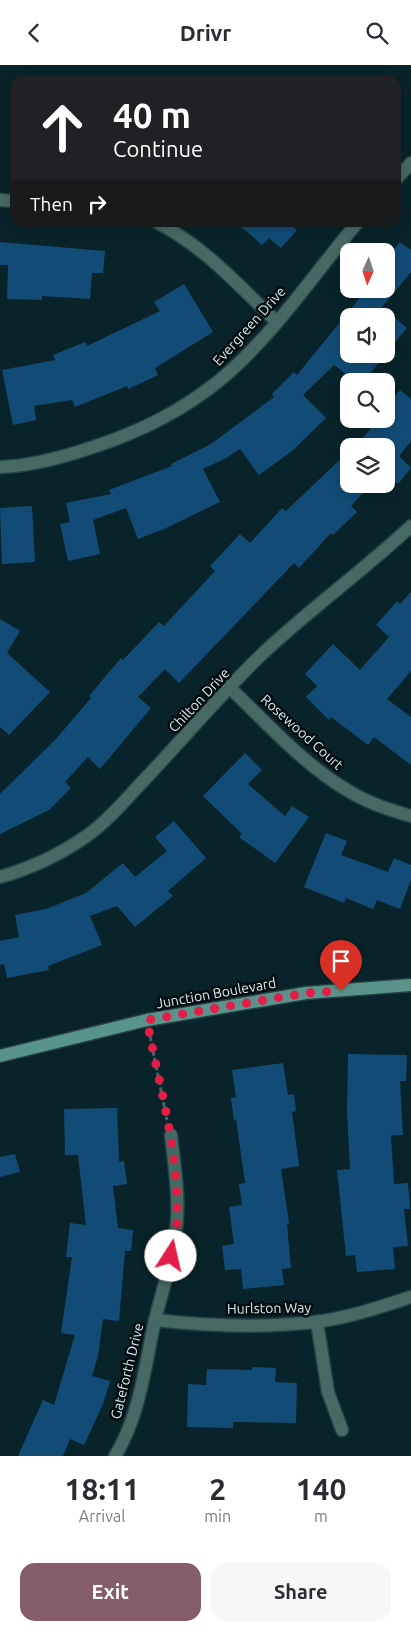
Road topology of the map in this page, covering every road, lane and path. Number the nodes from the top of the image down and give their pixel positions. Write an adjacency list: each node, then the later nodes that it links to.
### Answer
1 (411, 163): 2 (street)
2 (401, 174)
3 (166, 227): 5 (street)
4 (354, 227): 5 (street, Evergreen Drive)
5 (277, 322): 6 (street, Evergreen Drive)
6 (0, 467)
7 (411, 526): 8 (street, Chilton Drive)
8 (230, 688): 9 (street, Rosewood Court); 10 (street, Chilton Drive)
9 (411, 817)
10 (0, 877)
11 (411, 985): 12 (main road, Junction Boulevard)
12 (147, 1020): 13 (main road, Junction Boulevard); 14 (path)
13 (0, 1056)
14 (171, 1135): 16 (street, Gateforth Drive)
15 (411, 1297): 17 (street, Hurlston Way)
16 (155, 1320): 17 (street, Hurlston Way); 19 (street, Gateforth Drive)
17 (317, 1322): 18 (street)
18 (342, 1430)
19 (115, 1456)

